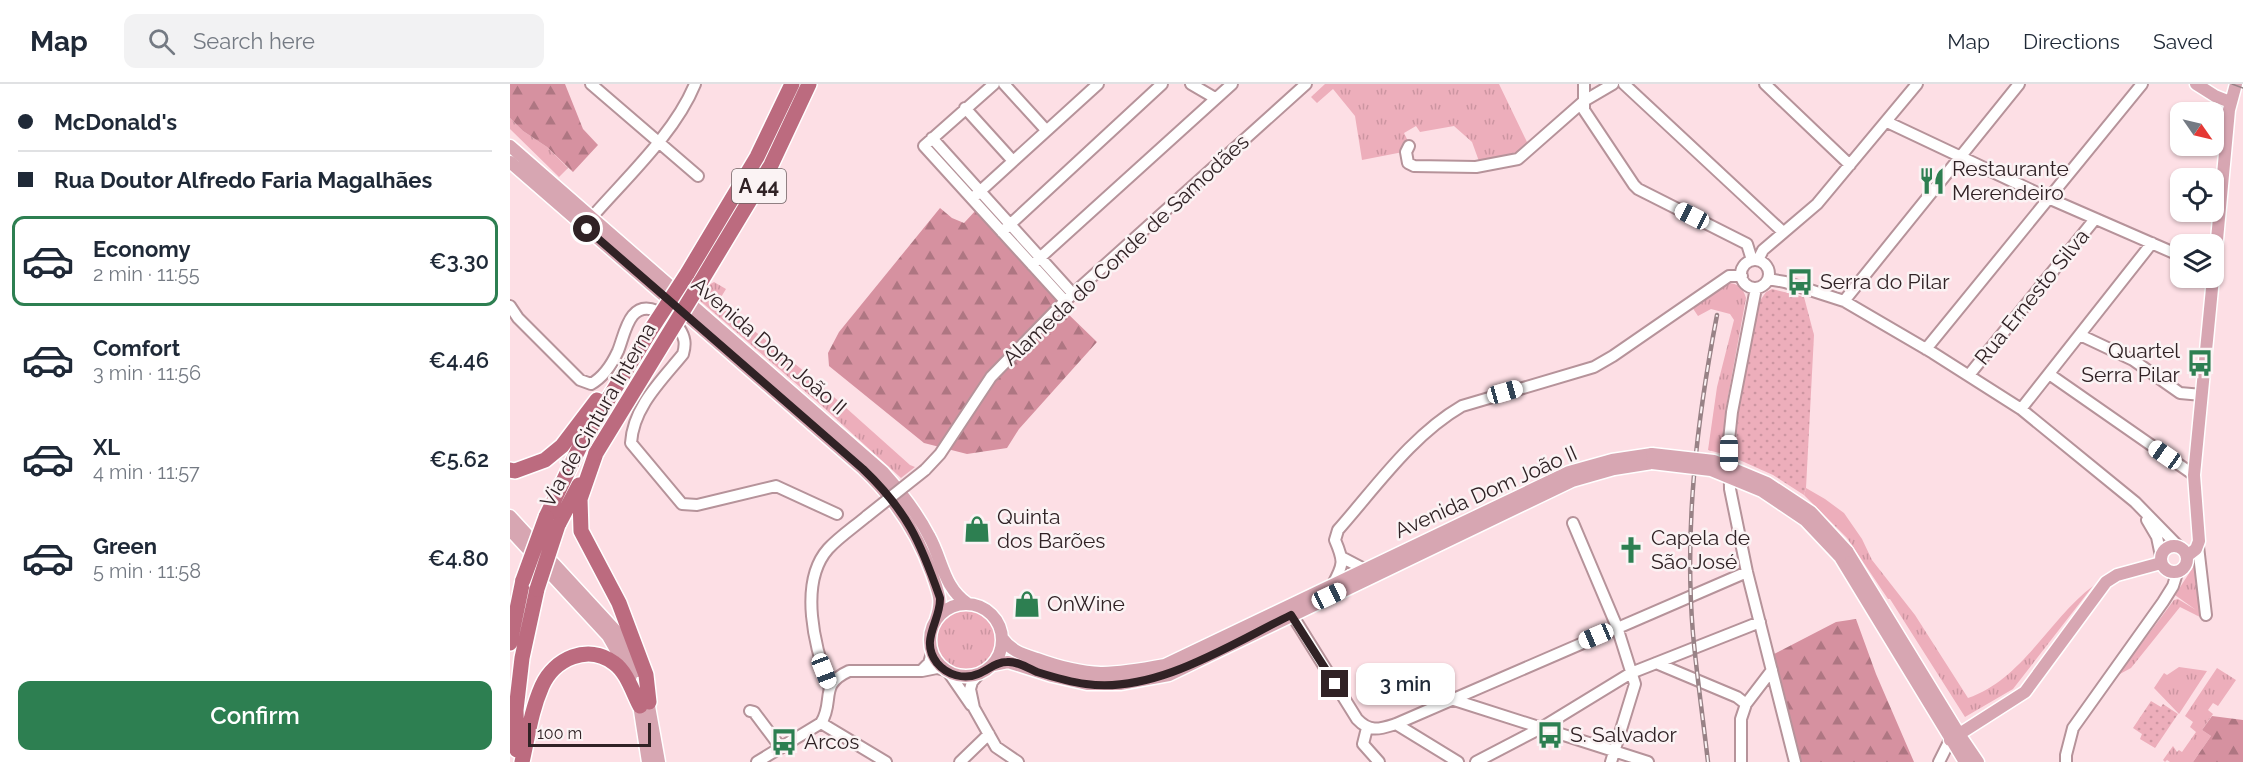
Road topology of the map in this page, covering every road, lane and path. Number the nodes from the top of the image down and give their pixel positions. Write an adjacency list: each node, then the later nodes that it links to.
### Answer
1 (591, 84): 27 (street)
2 (694, 84): 27 (street)
3 (792, 84): 56 (highway, Via de Cintura Interna / A 44, bridge)
4 (809, 84): 62 (highway, Via de Cintura Interna / A 44, bridge)
5 (993, 84): 23 (street)
6 (1004, 84): 25 (street)
7 (1098, 84): 25 (street)
8 (1162, 84): 40 (street)
9 (1191, 84): 21 (street)
10 (1232, 84): 21 (street)
11 (1306, 84): 52 (street, Alameda do Conde de Samodães)
12 (1584, 84): 22 (street)
13 (1613, 84): 22 (street)
14 (1624, 84): 42 (street)
15 (1765, 84): 33 (street)
16 (1917, 84): 24 (street)
17 (2019, 84): 30 (street)
18 (2142, 84): 36 (street)
19 (2196, 84): 20 (main road)
20 (2236, 95): 43 (main road)
21 (1215, 98): 47 (street)
22 (1584, 101): 29 (street); 46 (street)
23 (965, 108): 26 (street); 31 (street)
24 (1887, 122): 30 (street); 33 (street)
25 (1046, 130): 31 (street)
26 (932, 138): 35 (street); 37 (street)
27 (658, 142): 34 (street); 38 (street)
28 (510, 146): 38 (main road, Avenida Dom João II)
29 (1409, 146)
30 (1961, 157): 36 (street); 53 (street)
31 (1013, 161): 35 (street)
32 (510, 162): 83 (main road, Avenida Dom João II)
33 (1850, 165): 42 (street)
34 (698, 176)
35 (981, 191): 37 (street); 40 (street)
36 (2048, 198): 39 (street); 57 (street)
37 (972, 199): 41 (street)
38 (592, 217): 80 (main road, Avenida Dom João II)
39 (2095, 219): 44 (street); 59 (street, Rua Ernesto Silva)
40 (1011, 225): 41 (street); 47 (street)
41 (1002, 232): 47 (street)
42 (1783, 232): 46 (street)
43 (2219, 234)
44 (2152, 243): 45 (street); 55 (street)
45 (2170, 251)
46 (1755, 260): 48 (street); 49 (street)
47 (1036, 262): 52 (street)
48 (1742, 276): 50 (street); 74 (street)
49 (1768, 279): 50 (street); 53 (street)
50 (1756, 288): 77 (street)
51 (2212, 288): 60 (main road)
52 (1069, 298): 96 (street, Alameda do Conde de Samodães, bridge)
53 (1844, 301): 57 (street)
54 (510, 306): 67 (street)
55 (2079, 335): 58 (street); 60 (street)
56 (641, 345): 64 (highway); 69 (highway, Via de Cintura Interna / A 44)
57 (1926, 349): 59 (street)
58 (2049, 374): 61 (street); 65 (street)
59 (1969, 375): 61 (street)
60 (2202, 395): 65 (main road)
61 (2021, 409): 66 (street)
62 (596, 453): 69 (highway, Via de Cintura Interna / A 44); 98 (highway)
63 (1652, 459): 76 (main road, Avenida Dom João II); 81 (main road, Avenida Dom João II); 107 (main road, Avenida Dom João II, bridge)
64 (510, 470)
65 (2194, 475): 72 (main road)
66 (2135, 502): 73 (street); 75 (street)
67 (837, 514)
68 (510, 516): 98 (main road)
69 (552, 521): 87 (highway, Via de Cintura Interna / A 44, bridge); 110 (highway, Via de Cintura Interna / A 44, bridge)
70 (1573, 523): 85 (street)
71 (510, 530): 98 (main road)
72 (2198, 546): 73 (main road); 82 (street)
73 (2183, 552): 75 (main road); 78 (main road)
74 (1343, 558): 76 (street); 79 (street)
75 (2161, 559): 78 (main road); 107 (main road)
76 (1364, 569): 79 (main road, Avenida Dom João II)
77 (1747, 572): 84 (street); 85 (street)
78 (2176, 573): 127 (street)
79 (1333, 584): 81 (main road, Avenida Dom João II)
80 (968, 604): 83 (main road); 86 (main road)
81 (1289, 610): 86 (main road, Avenida Dom João II); 90 (main road, Avenida Dom João II); 104 (street)
82 (2206, 615)
83 (936, 619): 88 (main road)
84 (1760, 622): 89 (street); 91 (street)
85 (1617, 627): 94 (street); 97 (street)
86 (1002, 638): 90 (main road)
87 (510, 643)
88 (932, 653): 92 (street); 93 (main road)
89 (1656, 663): 94 (street); 99 (street)
90 (993, 665): 95 (main road)
91 (1772, 670): 99 (street); 123 (street)
92 (922, 671): 93 (street); 96 (street)
93 (947, 672): 95 (main road); 100 (street)
94 (1631, 673): 105 (street); 109 (street)
95 (978, 675): 100 (street)
96 (829, 686): 102 (street)
97 (1451, 699): 103 (street); 105 (street)
98 (645, 704): 111 (highway); 112 (main road); 113 (main road)
99 (1746, 704): 122 (street)
100 (974, 708): 106 (street)
101 (750, 711): 108 (street)
102 (820, 723): 108 (street); 115 (street)
103 (1396, 724): 104 (street); 119 (street)
104 (1367, 728): 118 (street)
105 (1541, 728): 109 (street); 120 (street)
106 (989, 734): 116 (street); 117 (street)
107 (1954, 737): 124 (street); 125 (main road); 126 (main road)
108 (781, 748): 114 (street)
109 (1613, 757): 121 (street)
110 (518, 762)
111 (522, 762)
112 (648, 762)
113 (659, 762)
114 (757, 762)
115 (886, 762)
116 (960, 762)
117 (1018, 762)
118 (1379, 762)
119 (1458, 762)
120 (1476, 762)
121 (1648, 762)
122 (1741, 762)
123 (1795, 762)
124 (1939, 762)
125 (1965, 762)
126 (1978, 762)
127 (2066, 762)

